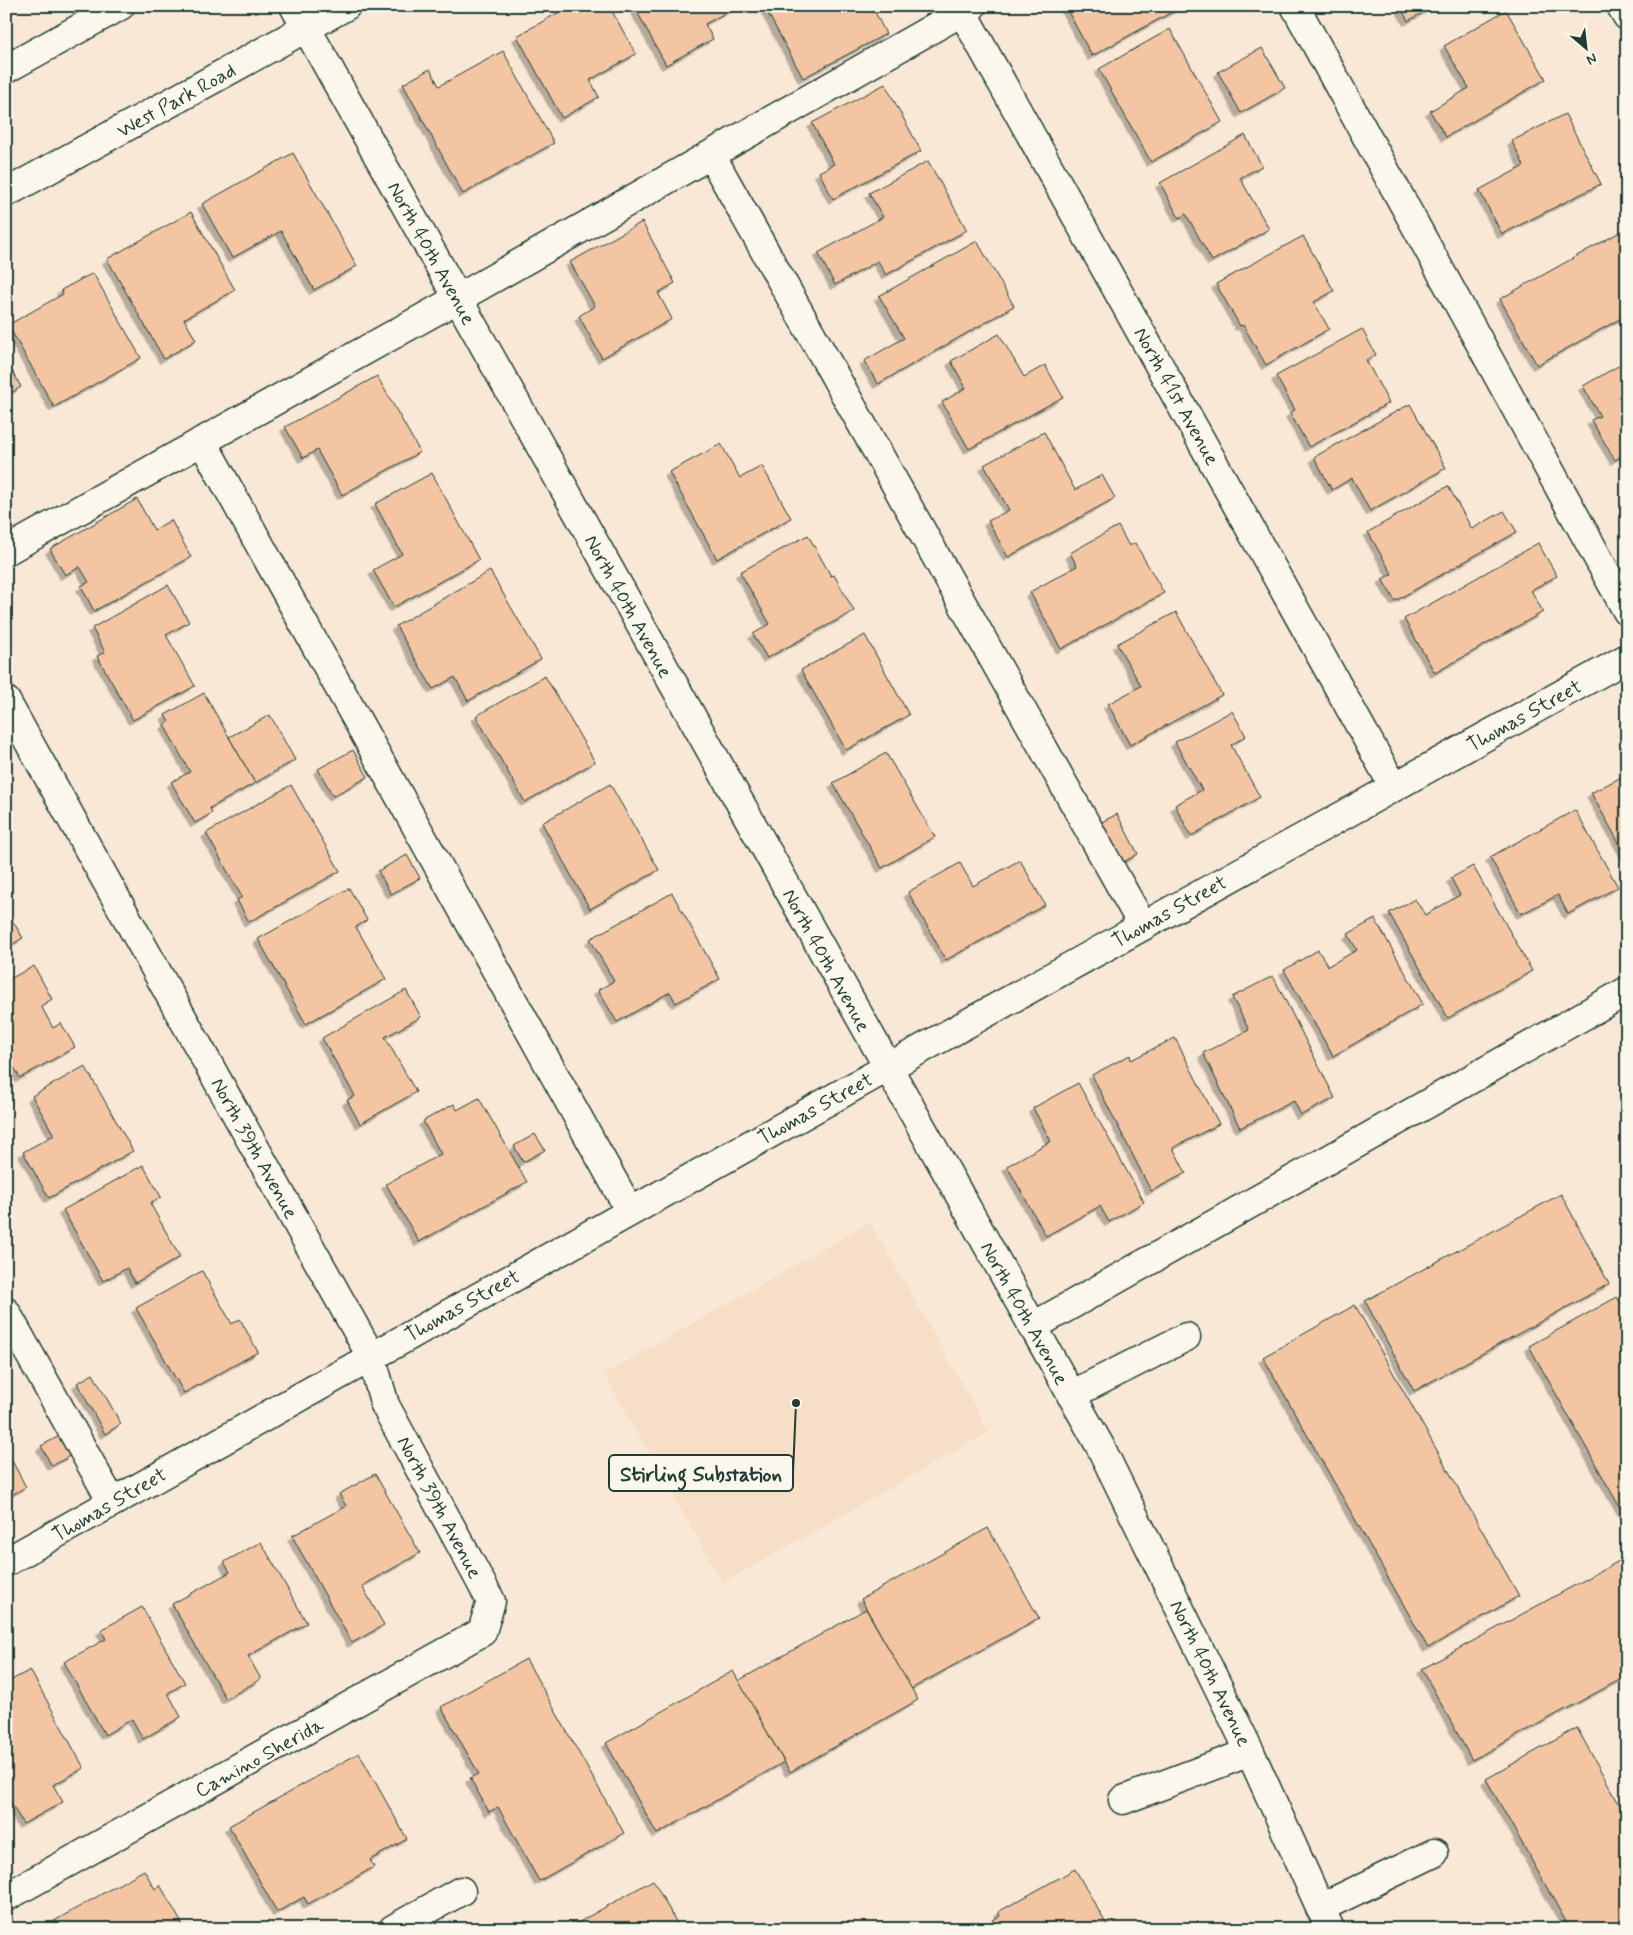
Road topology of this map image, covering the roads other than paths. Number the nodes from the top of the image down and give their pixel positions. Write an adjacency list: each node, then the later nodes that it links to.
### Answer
1 (120, 6): 8 (street)
2 (346, 6): 7 (street, West Park Road)
3 (1295, 6): 14 (street)
4 (1621, 6): 6 (street)
5 (964, 8): 9 (street); 17 (street, North 41st Avenue)
6 (1627, 16)
7 (300, 18): 10 (street, West Park Road); 11 (street, North 40th Avenue)
8 (6, 69)
9 (711, 155): 11 (street); 18 (street)
10 (6, 194)
11 (458, 299): 12 (street); 20 (street, North 40th Avenue)
12 (202, 441): 13 (street); 21 (street)
13 (6, 551)
14 (1627, 610)
15 (1627, 658): 17 (street, Thomas Street)
16 (6, 701): 25 (street, North 39th Avenue)
17 (1394, 787): 18 (street, Thomas Street)
18 (1143, 926): 20 (street, Thomas Street)
19 (1627, 991): 23 (street)
20 (887, 1068): 21 (street, Thomas Street); 23 (street, North 40th Avenue)
21 (630, 1212): 25 (street, Thomas Street)
22 (6, 1312): 27 (street)
23 (1032, 1327): 26 (street, North 40th Avenue)
24 (1186, 1337): 26 (street)
25 (370, 1356): 27 (street, Thomas Street); 29 (street, North 39th Avenue)
26 (1071, 1395): 30 (street, North 40th Avenue)
27 (112, 1502): 28 (street, Thomas Street)
28 (6, 1562)
29 (491, 1601): 34 (street, Camino Sherida)
30 (1250, 1752): 31 (street); 35 (street, North 40th Avenue)
31 (1123, 1800)
32 (1434, 1853): 35 (street)
33 (461, 1891): 36 (street)
34 (6, 1896)
35 (1325, 1918)
36 (393, 1929)

